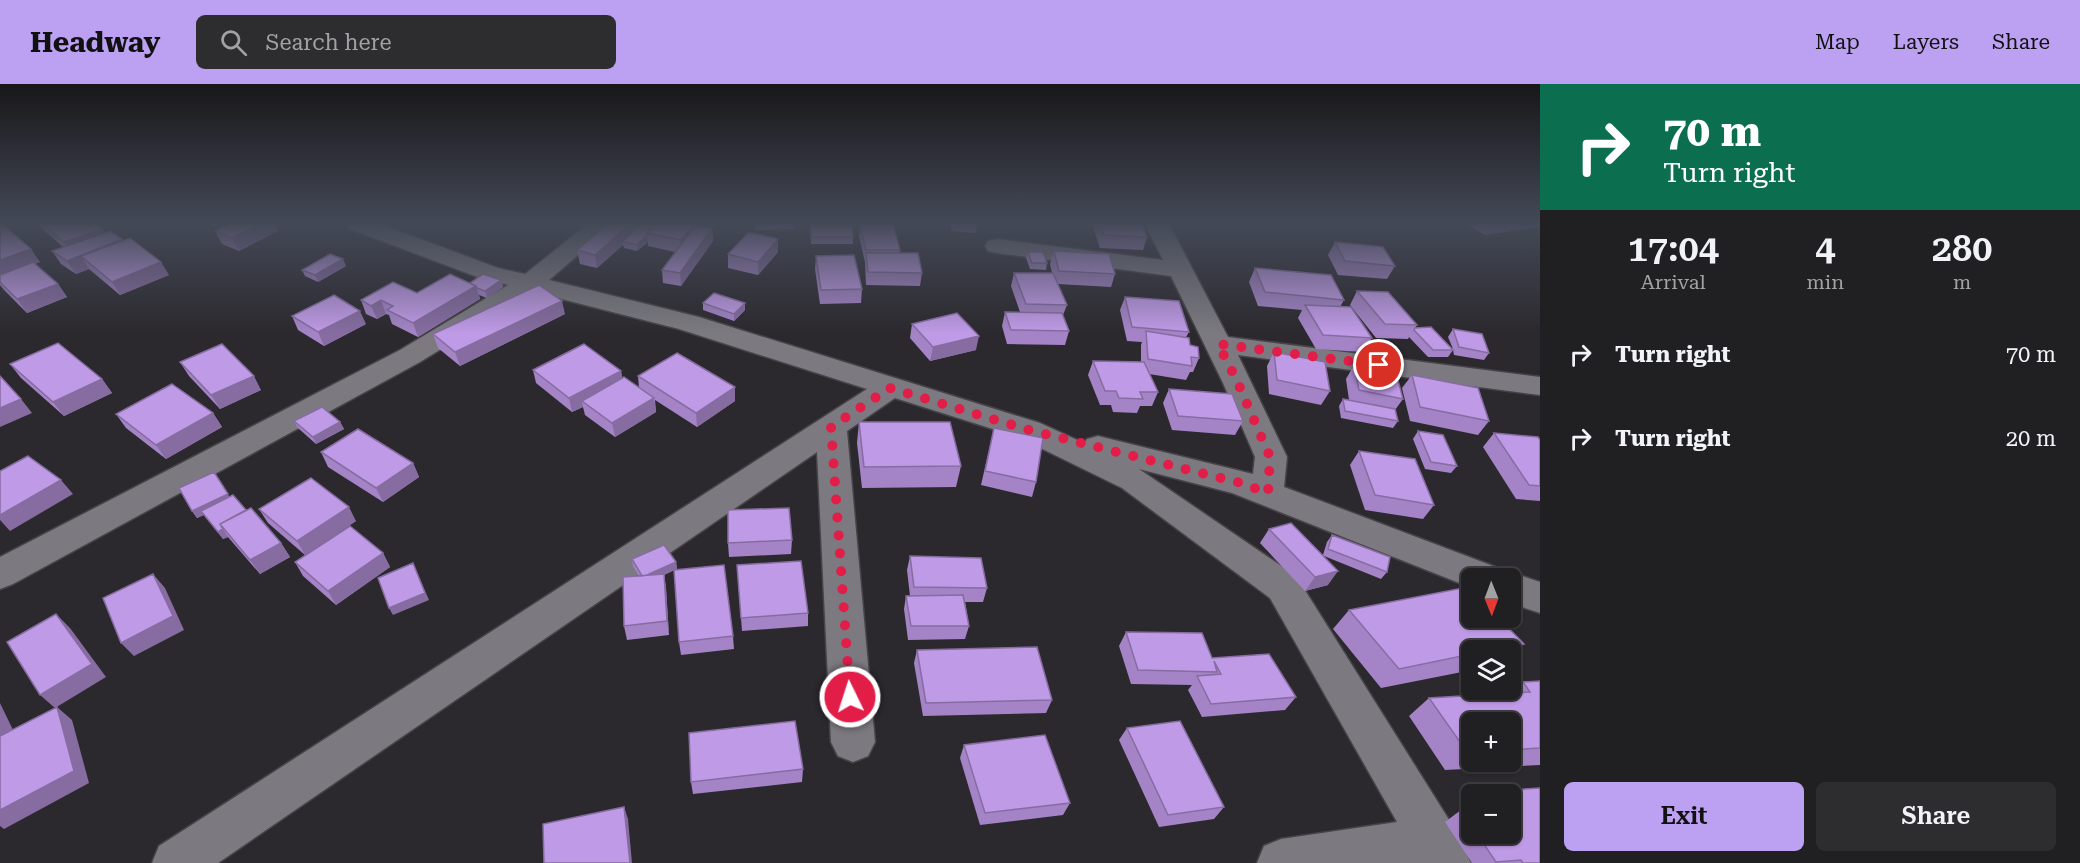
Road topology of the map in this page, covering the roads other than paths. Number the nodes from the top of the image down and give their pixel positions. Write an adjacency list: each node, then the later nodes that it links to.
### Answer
1 (455, 260): 6 (street)
2 (558, 260): 6 (street)
3 (1106, 260): 5 (street)
4 (1175, 260): 5 (street)
5 (1180, 270): 7 (street)
6 (529, 284): 9 (street); 14 (street)
7 (1218, 344): 8 (street); 12 (street)
8 (1540, 386)
9 (890, 388): 10 (street); 11 (street)
10 (831, 427): 17 (street); 19 (street)
11 (1029, 430): 12 (street); 18 (street)
12 (1268, 493): 13 (street)
13 (1461, 568)
14 (0, 574)
15 (1521, 591): 16 (street)
16 (1540, 598)
17 (853, 742)
18 (1441, 851): 20 (street)
19 (176, 863)
20 (1281, 863)

